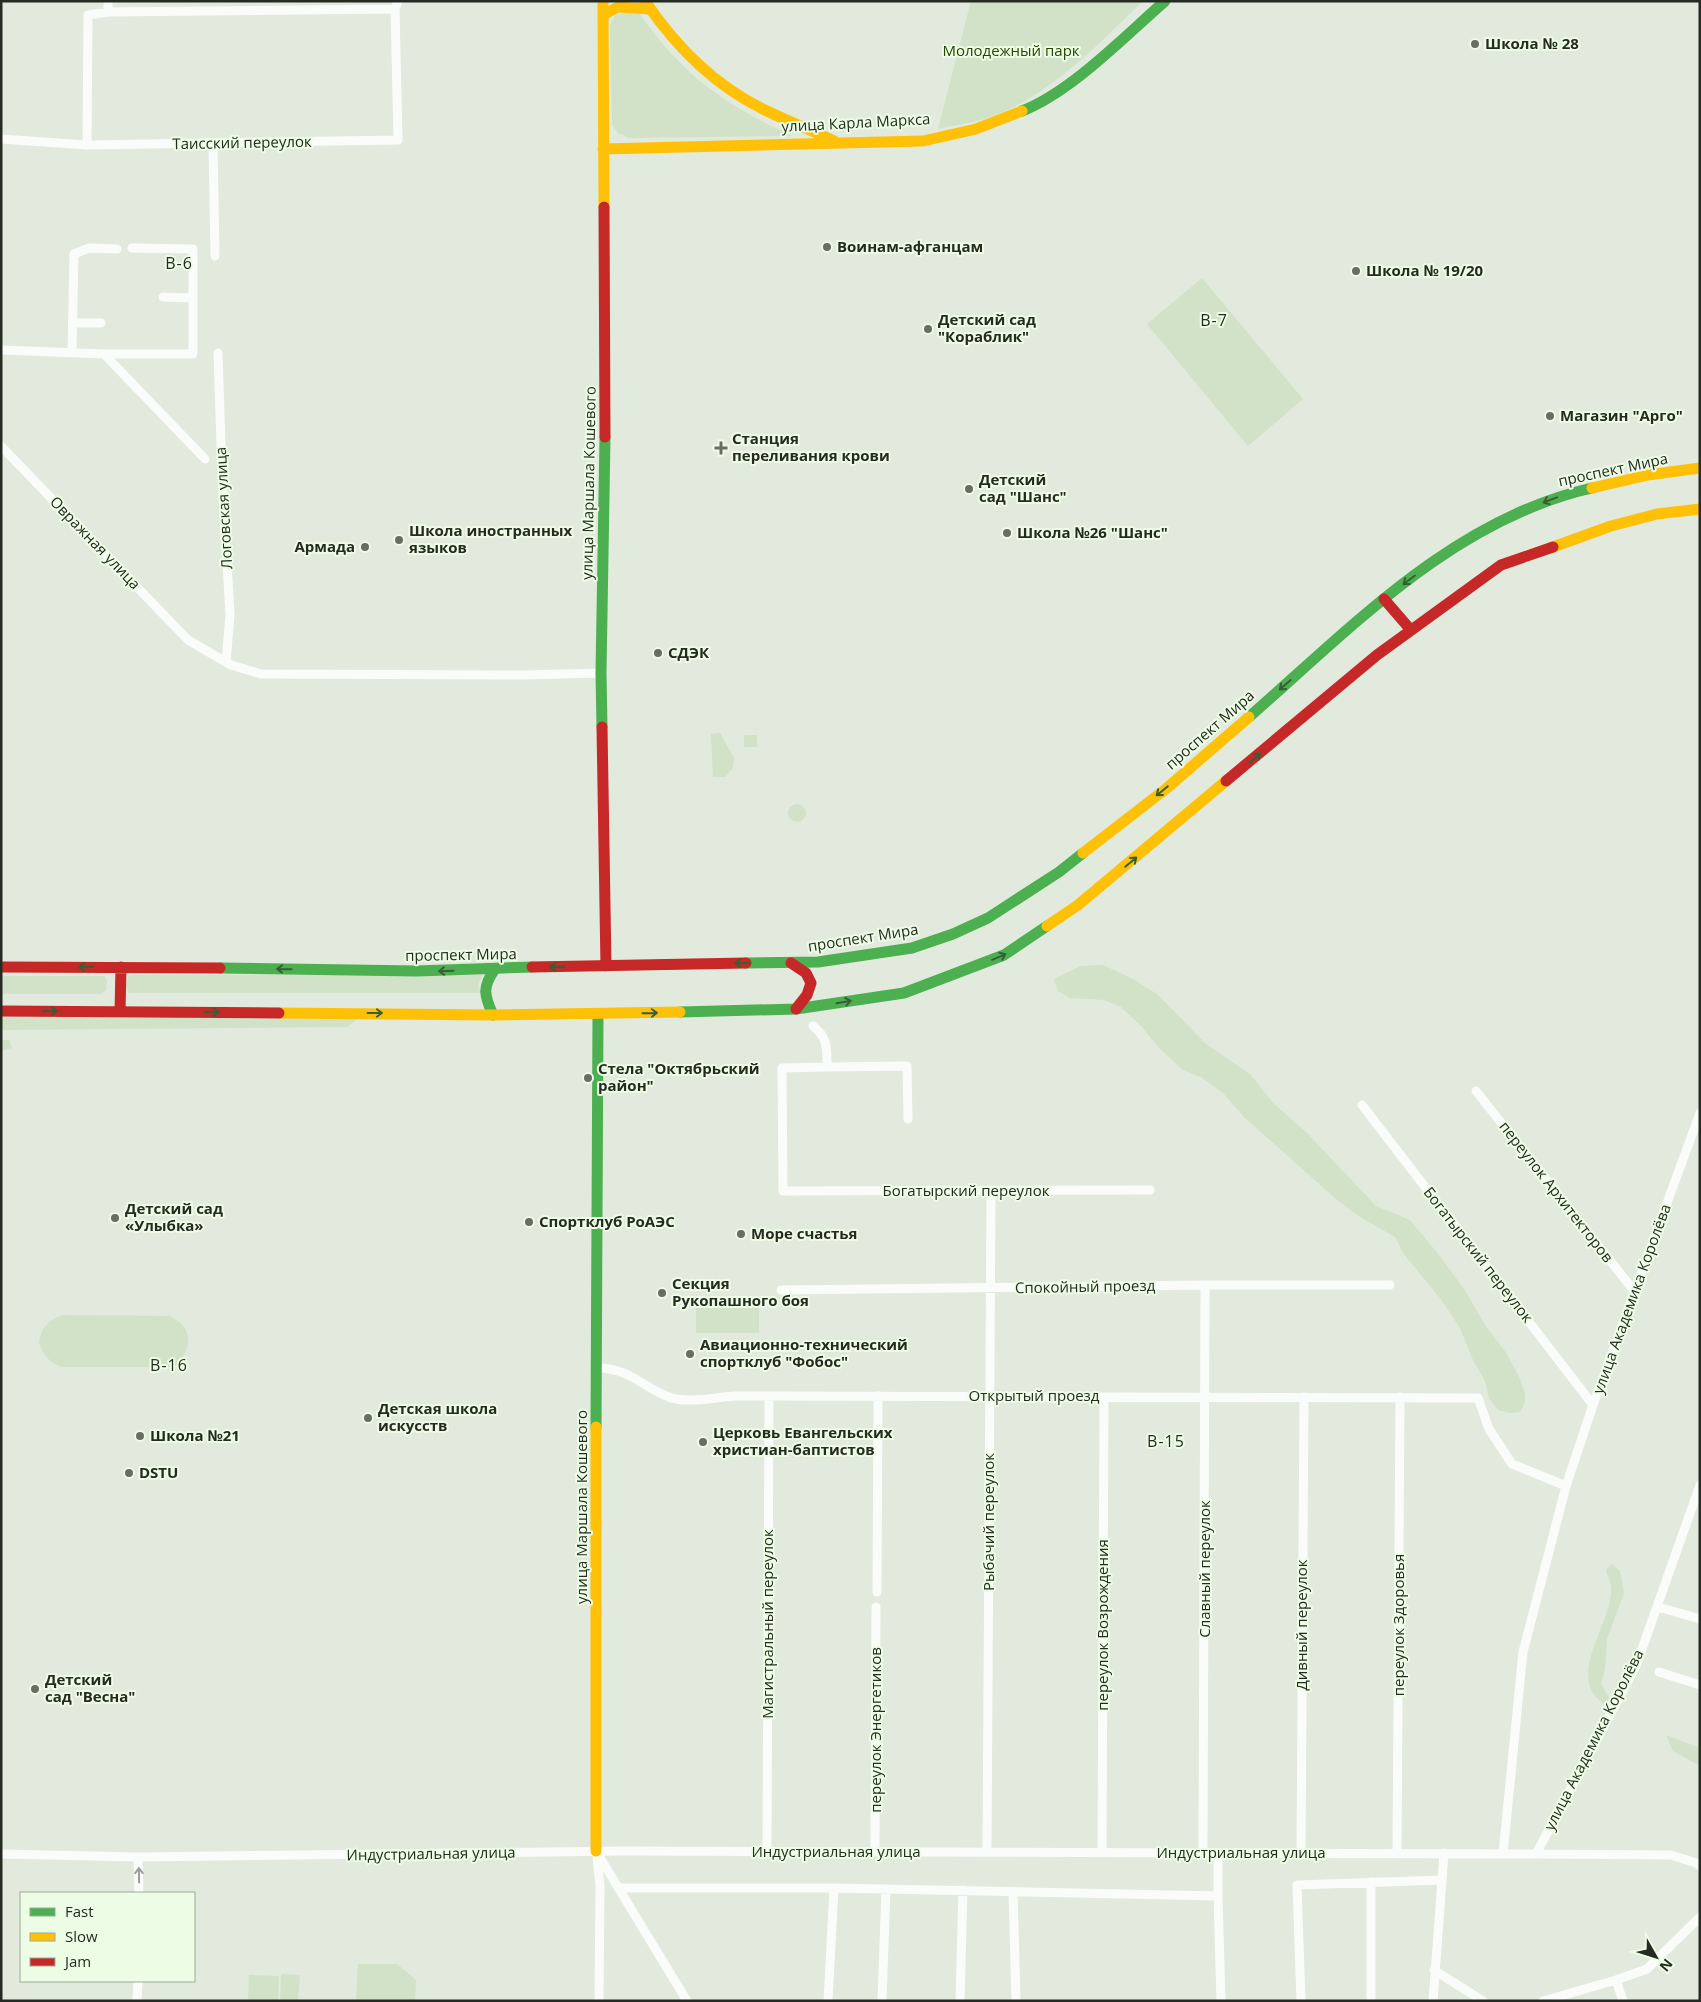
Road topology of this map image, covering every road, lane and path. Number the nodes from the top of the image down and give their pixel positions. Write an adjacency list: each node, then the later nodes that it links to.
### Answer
1 (108, 1): 7 (street)
2 (604, 1): 8 (main road, улица Маршала Кошевого)
3 (1158, 1): 10 (main road, улица Карла Маркса)
4 (1165, 1): 10 (main road)
5 (397, 5): 7 (street); 11 (street, Таисский переулок)
6 (647, 5): 8 (main road); 10 (main road)
7 (108, 12): 12 (street)
8 (605, 15): 13 (main road, улица Маршала Кошевого)
9 (1, 139): 12 (street, Таисский переулок)
10 (833, 141): 13 (main road, улица Карла Маркса)
11 (213, 144): 12 (street, Таисский переулок); 16 (street)
12 (87, 145)
13 (605, 148): 32 (main road, улица Маршала Кошевого); 34 (main road)
14 (132, 248): 18 (street)
15 (116, 249): 19 (street)
16 (215, 256)
17 (163, 297): 18 (street)
18 (193, 298): 24 (street)
19 (73, 323): 20 (street); 22 (street)
20 (101, 323)
21 (1, 350): 22 (street)
22 (72, 352): 24 (street)
23 (218, 353): 31 (street, Логовская улица)
24 (104, 354): 26 (street, Логовская улица)
25 (1, 446): 31 (street, Овражная улица)
26 (206, 459)
27 (1700, 468): 29 (main road, проспект Мира, one-way to 29)
28 (1700, 509): 30 (main road)
29 (1384, 598): 30 (main road); 33 (main road, проспект Мира, one-way to 33)
30 (1410, 629): 38 (main road, one-way to 30)
31 (226, 662): 32 (street, Овражная улица)
32 (601, 673): 34 (main road, улица Маршала Кошевого)
33 (790, 963): 34 (main road, проспект Мира, one-way to 34); 38 (main road)
34 (608, 966): 37 (main road, проспект Мира, one-way to 37)
35 (1, 967): 36 (main road, проспект Мира, one-way to 35)
36 (121, 967): 37 (main road, проспект Мира, one-way to 36); 40 (main road)
37 (495, 969): 42 (main road)
38 (796, 1010): 41 (main road, one-way to 38)
39 (1, 1011): 40 (main road, one-way to 40)
40 (120, 1012): 42 (main road, one-way to 42)
41 (600, 1014): 42 (main road); 56 (main road, улица Маршала Кошевого)
42 (494, 1015)
43 (813, 1026): 44 (street)
44 (827, 1067): 48 (street); 50 (street, Богатырский переулок)
45 (1476, 1091): 55 (street, переулок Архитекторов)
46 (1362, 1104): 64 (street, Богатырский переулок)
47 (1700, 1113): 55 (street, улица Академика Королёва)
48 (908, 1119)
49 (1150, 1190): 50 (street, Богатырский переулок)
50 (990, 1192): 53 (street, Рыбачий переулок)
51 (1205, 1285): 52 (street, Спокойный проезд); 53 (street, Спокойный проезд); 61 (street, Славный переулок)
52 (1390, 1285)
53 (989, 1289): 54 (street, Спокойный проезд); 59 (street, Рыбачий переулок)
54 (781, 1290)
55 (1635, 1292): 64 (street, улица Академика Королёва)
56 (599, 1368): 57 (street, Открытый проезд); 73 (main road, улица Маршала Кошевого)
57 (769, 1396): 58 (street, Открытый проезд); 74 (street, Магистральный переулок)
58 (878, 1396): 59 (street, Открытый проезд); 67 (street)
59 (989, 1396): 60 (street, Открытый проезд); 76 (street, Рыбачий переулок)
60 (1104, 1397): 61 (street, Открытый проезд); 77 (street, переулок Возрождения)
61 (1206, 1397): 62 (street, Открытый проезд); 78 (street, Славный переулок)
62 (1304, 1397): 63 (street, Открытый проезд); 80 (street, Дивный переулок)
63 (1400, 1397): 66 (street, Открытый проезд); 81 (street, переулок Здоровья)
64 (1593, 1405): 66 (street, улица Академика Королёва)
65 (1700, 1485): 69 (street, улица Академика Королёва)
66 (1566, 1486): 84 (street, улица Академика Королёва)
67 (877, 1592)
68 (876, 1607): 75 (street, переулок Энергетиков)
69 (1658, 1607): 70 (street); 85 (street, улица Академика Королёва)
70 (1700, 1619)
71 (1658, 1672): 72 (street)
72 (1700, 1685)
73 (598, 1851): 74 (street, Индустриальная улица); 86 (street, Индустриальная улица); 90 (street); 102 (street, улица Маршала Кошевого)
74 (767, 1852): 75 (street, Индустриальная улица)
75 (875, 1852): 76 (street, Индустриальная улица)
76 (987, 1852): 77 (street, Индустриальная улица)
77 (1102, 1852): 78 (street, Индустриальная улица)
78 (1203, 1853): 79 (street, Индустриальная улица)
79 (1218, 1853): 80 (street, Индустриальная улица); 96 (street)
80 (1301, 1853): 81 (street, Индустриальная улица)
81 (1397, 1853): 82 (street, Индустриальная улица)
82 (1444, 1853): 84 (street, Индустриальная улица); 88 (street)
83 (1, 1854): 86 (street, Индустриальная улица)
84 (1503, 1854): 85 (street, Индустриальная улица)
85 (1536, 1854): 87 (street, Индустриальная улица)
86 (138, 1857): 94 (street, one-way to 86)
87 (1700, 1866)
88 (1442, 1880): 89 (street); 98 (street)
89 (1371, 1882): 109 (street); 110 (street)
90 (618, 1888): 91 (street); 103 (street)
91 (834, 1888): 92 (street); 104 (street)
92 (886, 1889): 93 (street); 105 (street)
93 (963, 1890): 95 (street); 106 (street)
94 (139, 1892)
95 (1013, 1892): 96 (street); 107 (street)
96 (1218, 1896): 108 (street)
97 (1700, 1917): 99 (street)
98 (1434, 1970): 111 (street); 112 (street)
99 (1616, 1980): 113 (street); 114 (street)
100 (138, 1982): 101 (street)
101 (137, 2001)
102 (599, 2001)
103 (687, 2001)
104 (828, 2001)
105 (882, 2001)
106 (960, 2001)
107 (1016, 2001)
108 (1221, 2001)
109 (1301, 2001)
110 (1371, 2001)
111 (1432, 2001)
112 (1483, 2001)
113 (1543, 2001)
114 (1623, 2001)

